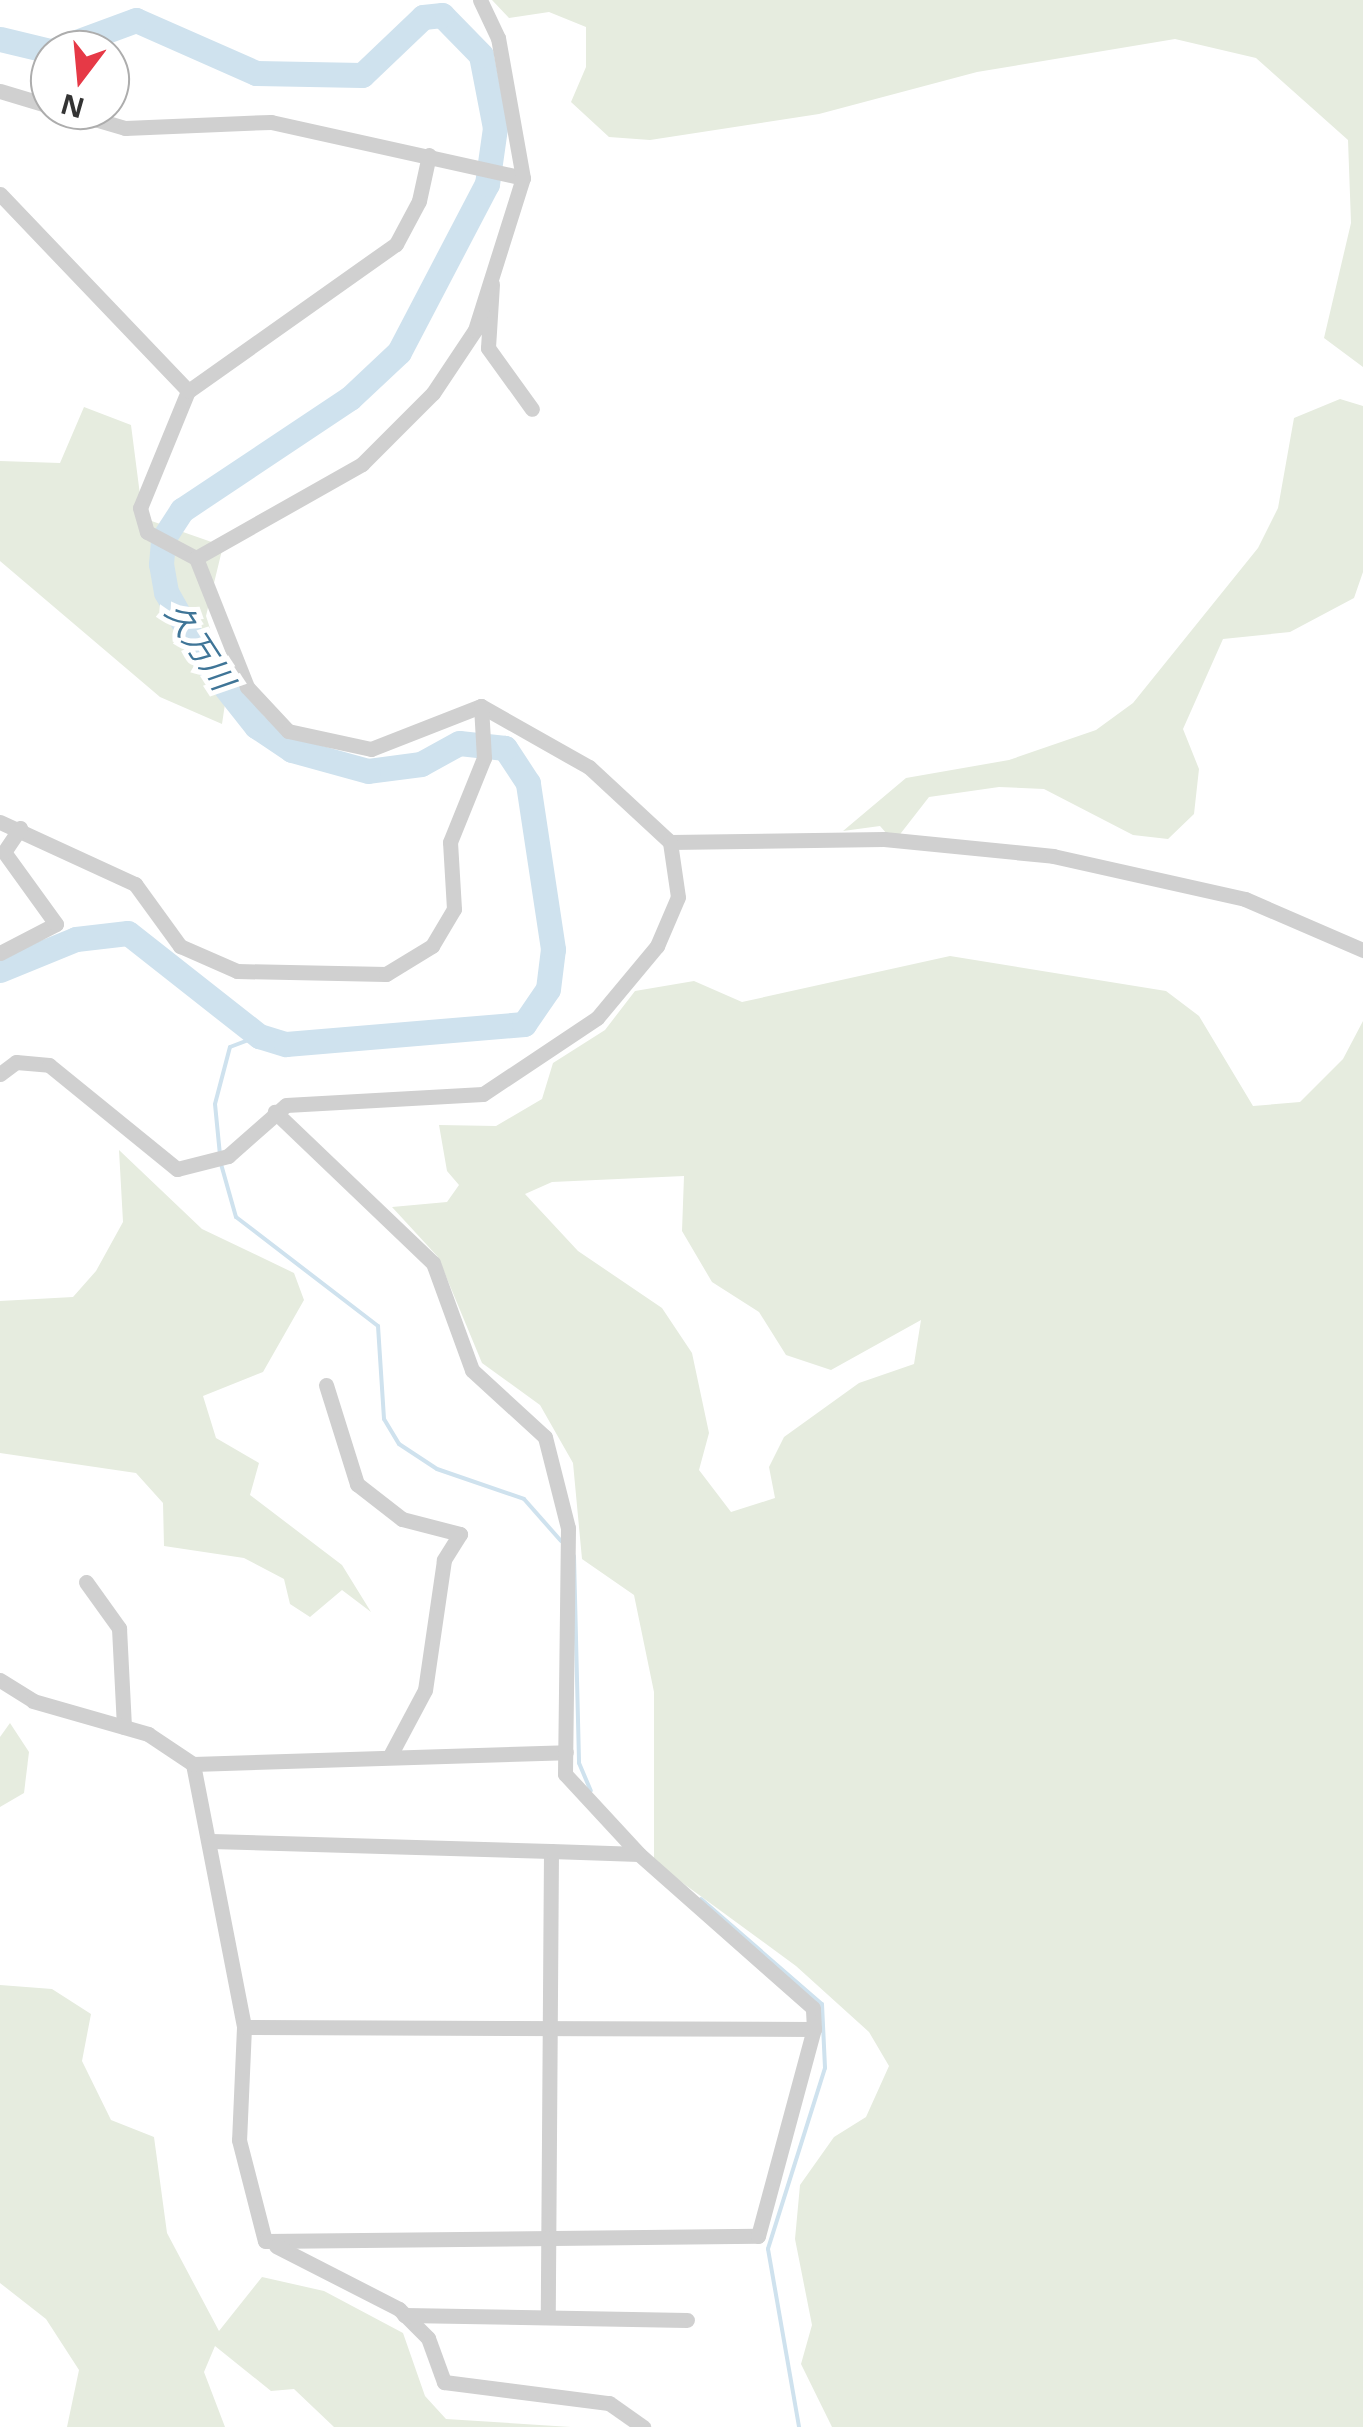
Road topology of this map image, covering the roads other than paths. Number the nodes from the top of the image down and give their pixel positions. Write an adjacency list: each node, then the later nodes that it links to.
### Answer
1 (480, 0): 6 (street)
2 (0, 91): 3 (street)
3 (30, 100)
4 (130, 128): 5 (street)
5 (429, 155): 6 (street); 9 (street)
6 (523, 178): 8 (street)
7 (0, 194): 9 (street)
8 (490, 280): 10 (street); 11 (street)
9 (188, 391): 11 (street)
10 (532, 408)
11 (191, 552): 12 (street)
12 (482, 713): 14 (street); 15 (street)
13 (0, 822): 14 (street)
14 (20, 828): 17 (street)
15 (670, 842): 16 (street); 19 (street)
16 (1363, 950)
17 (0, 954)
18 (0, 1074): 19 (street)
19 (275, 1112): 24 (street)
20 (326, 1385): 25 (street)
21 (86, 1582): 23 (street)
22 (0, 1680): 23 (street)
23 (124, 1728): 26 (street)
24 (566, 1752): 25 (street); 29 (street)
25 (391, 1754): 26 (street)
26 (192, 1764): 27 (street)
27 (210, 1841): 28 (street); 31 (street)
28 (551, 1851): 29 (street); 30 (street)
29 (639, 1854): 32 (street)
30 (553, 2026): 31 (street); 32 (street); 33 (street)
31 (244, 2027): 34 (street)
32 (814, 2029): 33 (street)
33 (549, 2240): 34 (street); 36 (street)
34 (264, 2241): 35 (street)
35 (404, 2315): 36 (street); 38 (street)
36 (548, 2316): 37 (street)
37 (687, 2320)
38 (642, 2427)

